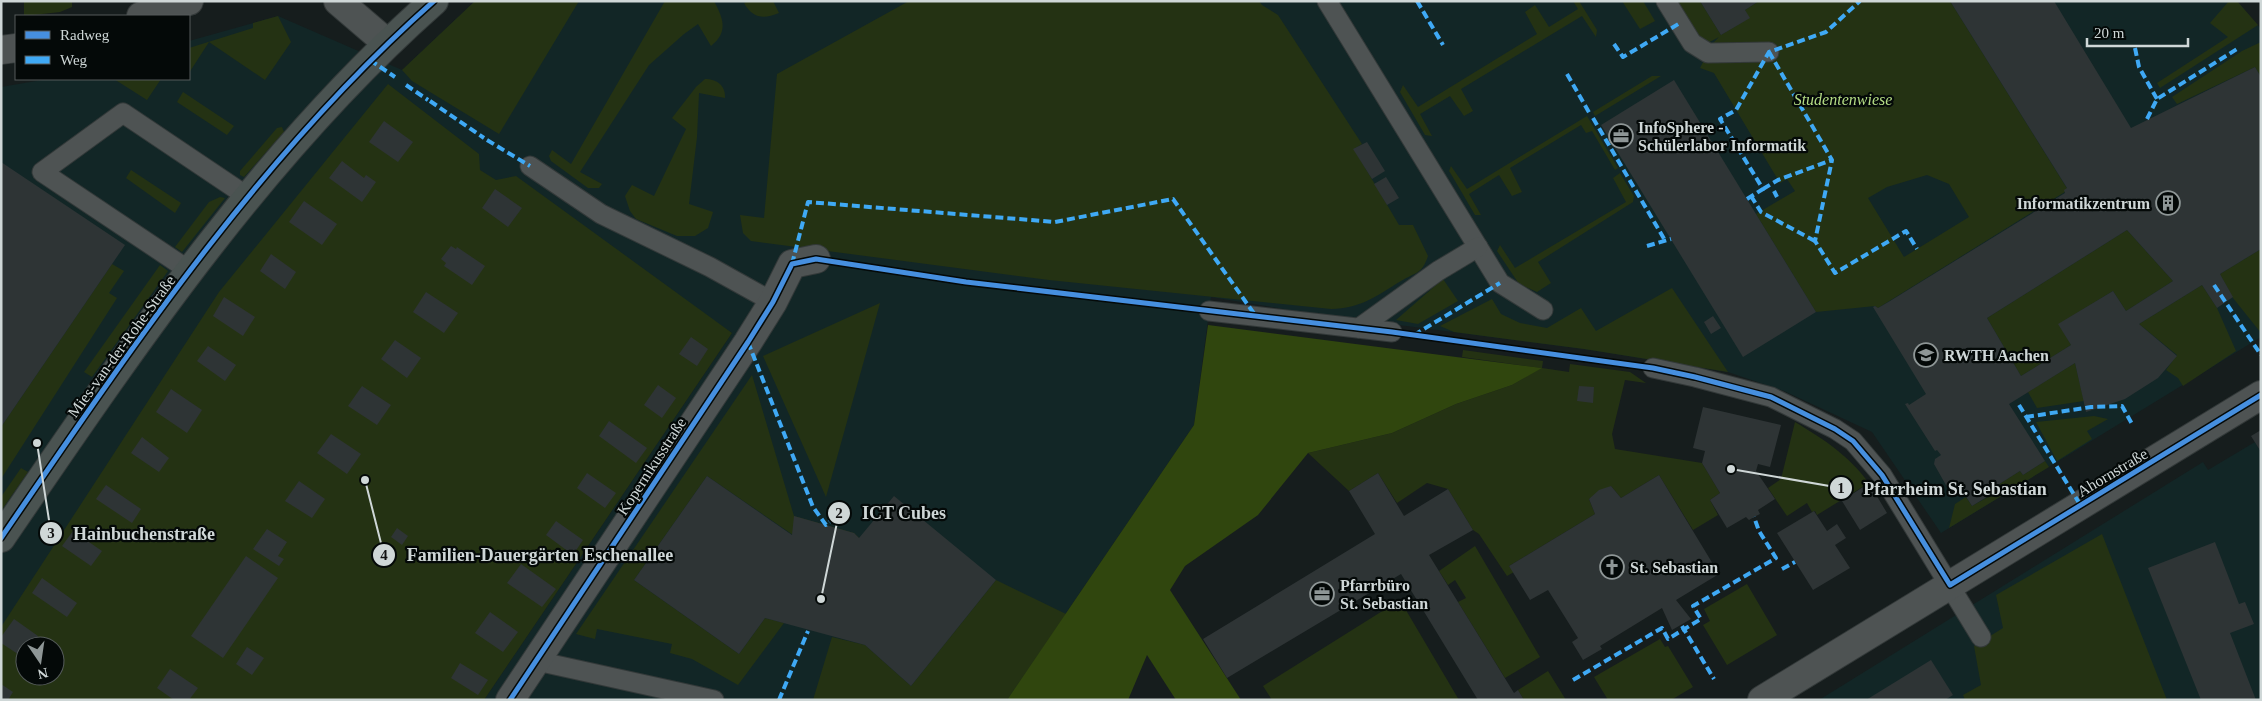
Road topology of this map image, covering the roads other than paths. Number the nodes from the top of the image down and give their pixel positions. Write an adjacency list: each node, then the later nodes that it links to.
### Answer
1 (189, 1): 6 (street)
2 (338, 1): 7 (street)
3 (434, 1): 7 (street, Mies-van-der-Rohe-Straße)
4 (1666, 1): 10 (lane)
5 (1334, 4): 13 (lane)
6 (144, 15)
7 (387, 43): 12 (street, Mies-van-der-Rohe-Straße)
8 (15, 48): 9 (street)
9 (1, 50)
10 (1769, 52)
11 (530, 166): 16 (lane)
12 (248, 197): 15 (street, Mies-van-der-Rohe-Straße); 15 (lane)
13 (1478, 248): 17 (lane); 19 (lane)
14 (816, 259): 16 (street, Kopernikusstraße)
15 (190, 271): 23 (street, Mies-van-der-Rohe-Straße)
16 (773, 302): 26 (street, Kopernikusstraße)
17 (1543, 310)
18 (1209, 311): 19 (lane)
19 (1359, 328): 20 (lane)
20 (1392, 332)
21 (1654, 368): 24 (lane)
22 (2261, 395): 24 (street, Ahornstraße)
23 (1, 538)
24 (1950, 585): 25 (lane); 29 (street, Ahornstraße)
25 (1981, 637)
26 (537, 661): 27 (street, Kopernikusstraße); 28 (lane)
27 (510, 700)
28 (714, 700)
29 (1762, 700)

